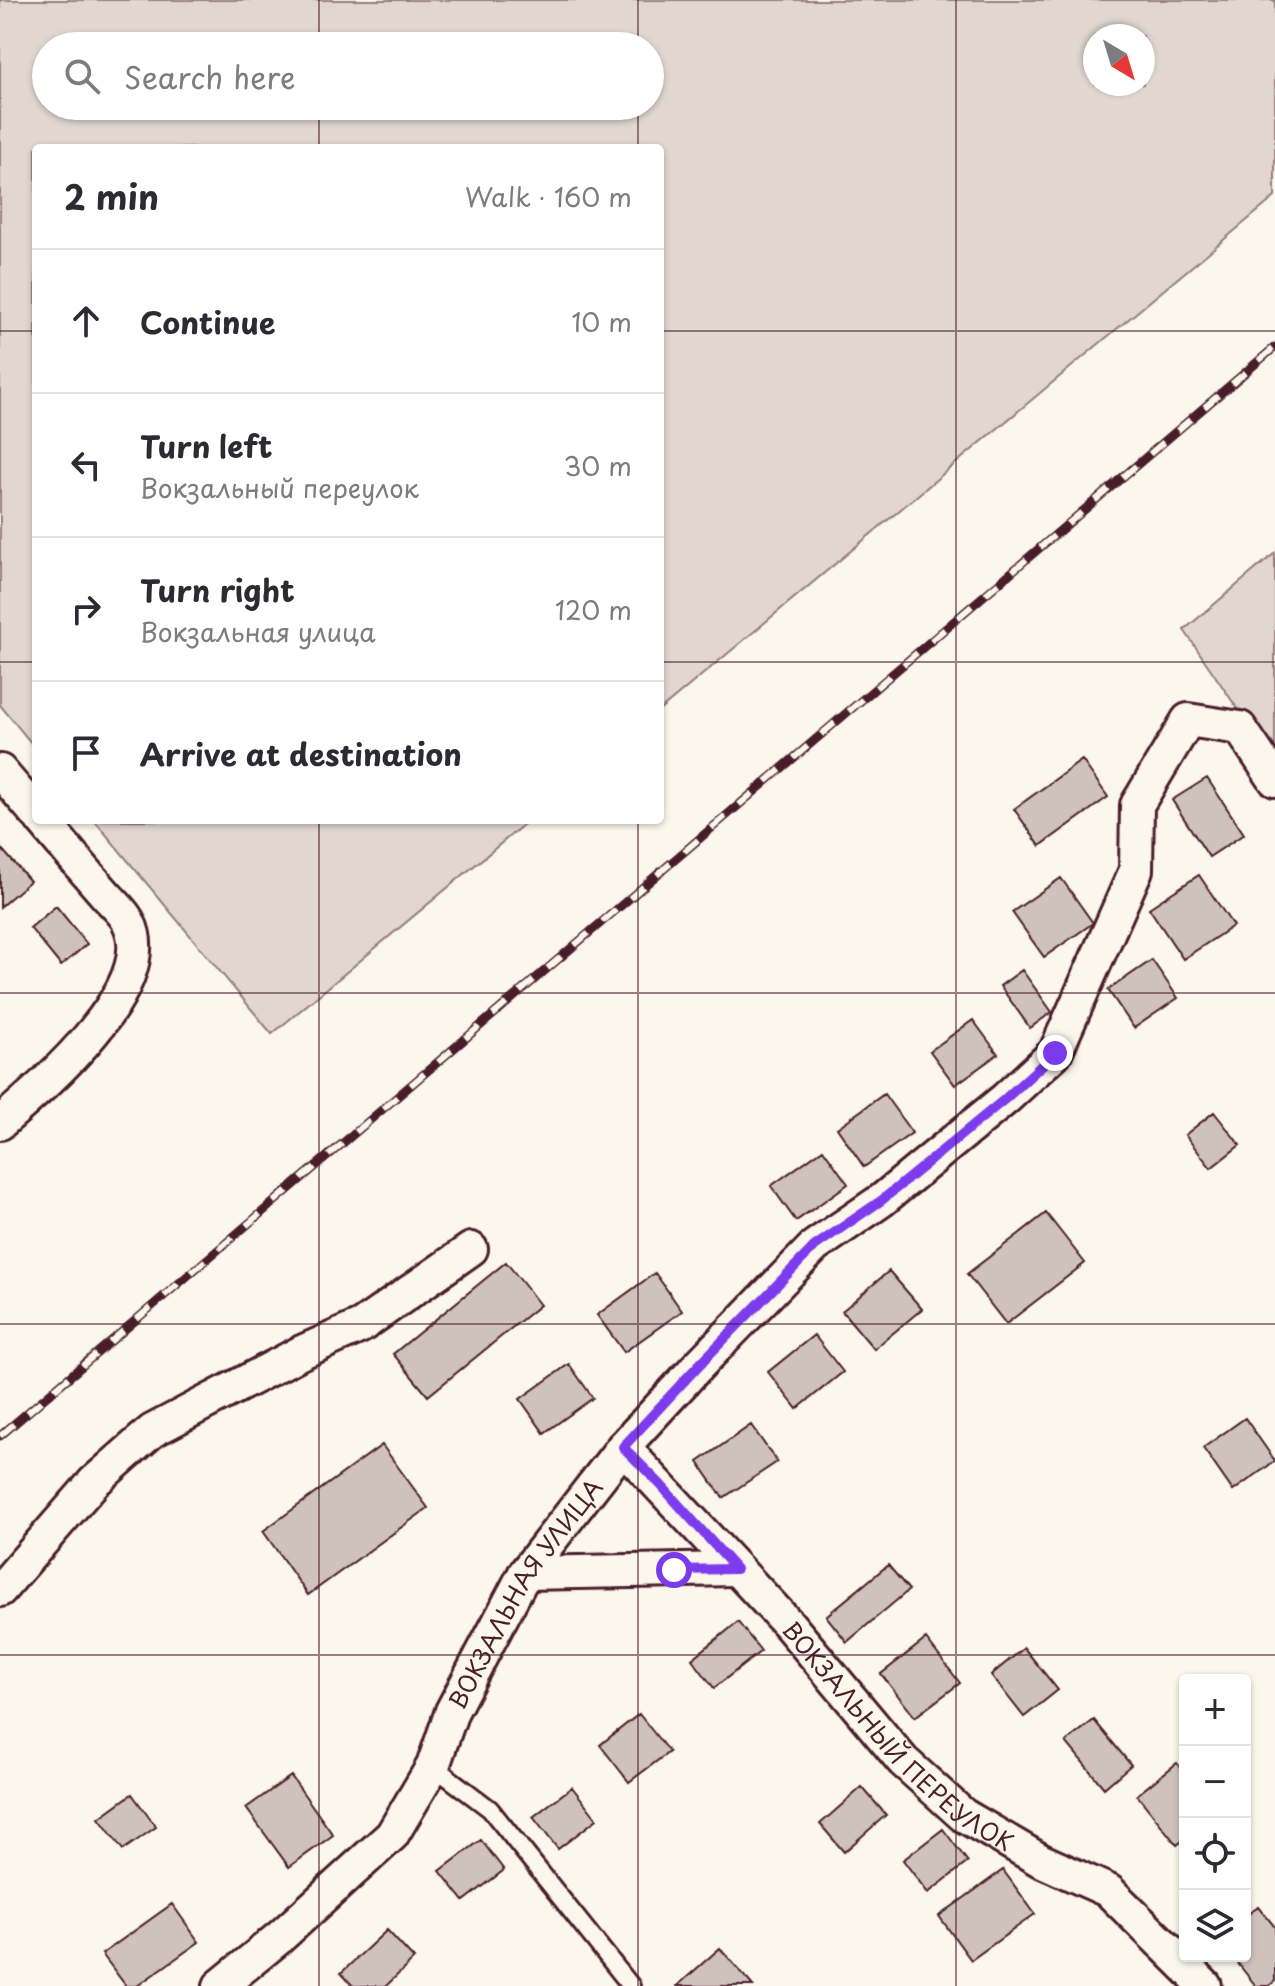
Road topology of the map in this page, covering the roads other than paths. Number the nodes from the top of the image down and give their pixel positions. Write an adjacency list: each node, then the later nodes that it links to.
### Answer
1 (0, 771): 3 (street)
2 (1275, 780): 7 (street, ВОКЗАЛЬНАЯ УЛИЦА)
3 (32, 808)
4 (45, 824): 5 (street)
5 (0, 1123)
6 (471, 1249): 10 (street)
7 (623, 1447): 8 (street, ВОКЗАЛЬНЫЙ ПЕРЕУЛОК); 9 (street, ВОКЗАЛЬНАЯ УЛИЦА)
8 (736, 1569): 9 (street); 14 (street, ВОКЗАЛЬНЫЙ ПЕРЕУЛОК)
9 (525, 1573): 11 (street, ВОКЗАЛЬНАЯ УЛИЦА)
10 (0, 1590)
11 (433, 1766): 12 (street, ВОКЗАЛЬНАЯ УЛИЦА); 13 (lane)
12 (220, 1986)
13 (631, 1986)
14 (1205, 1986)

